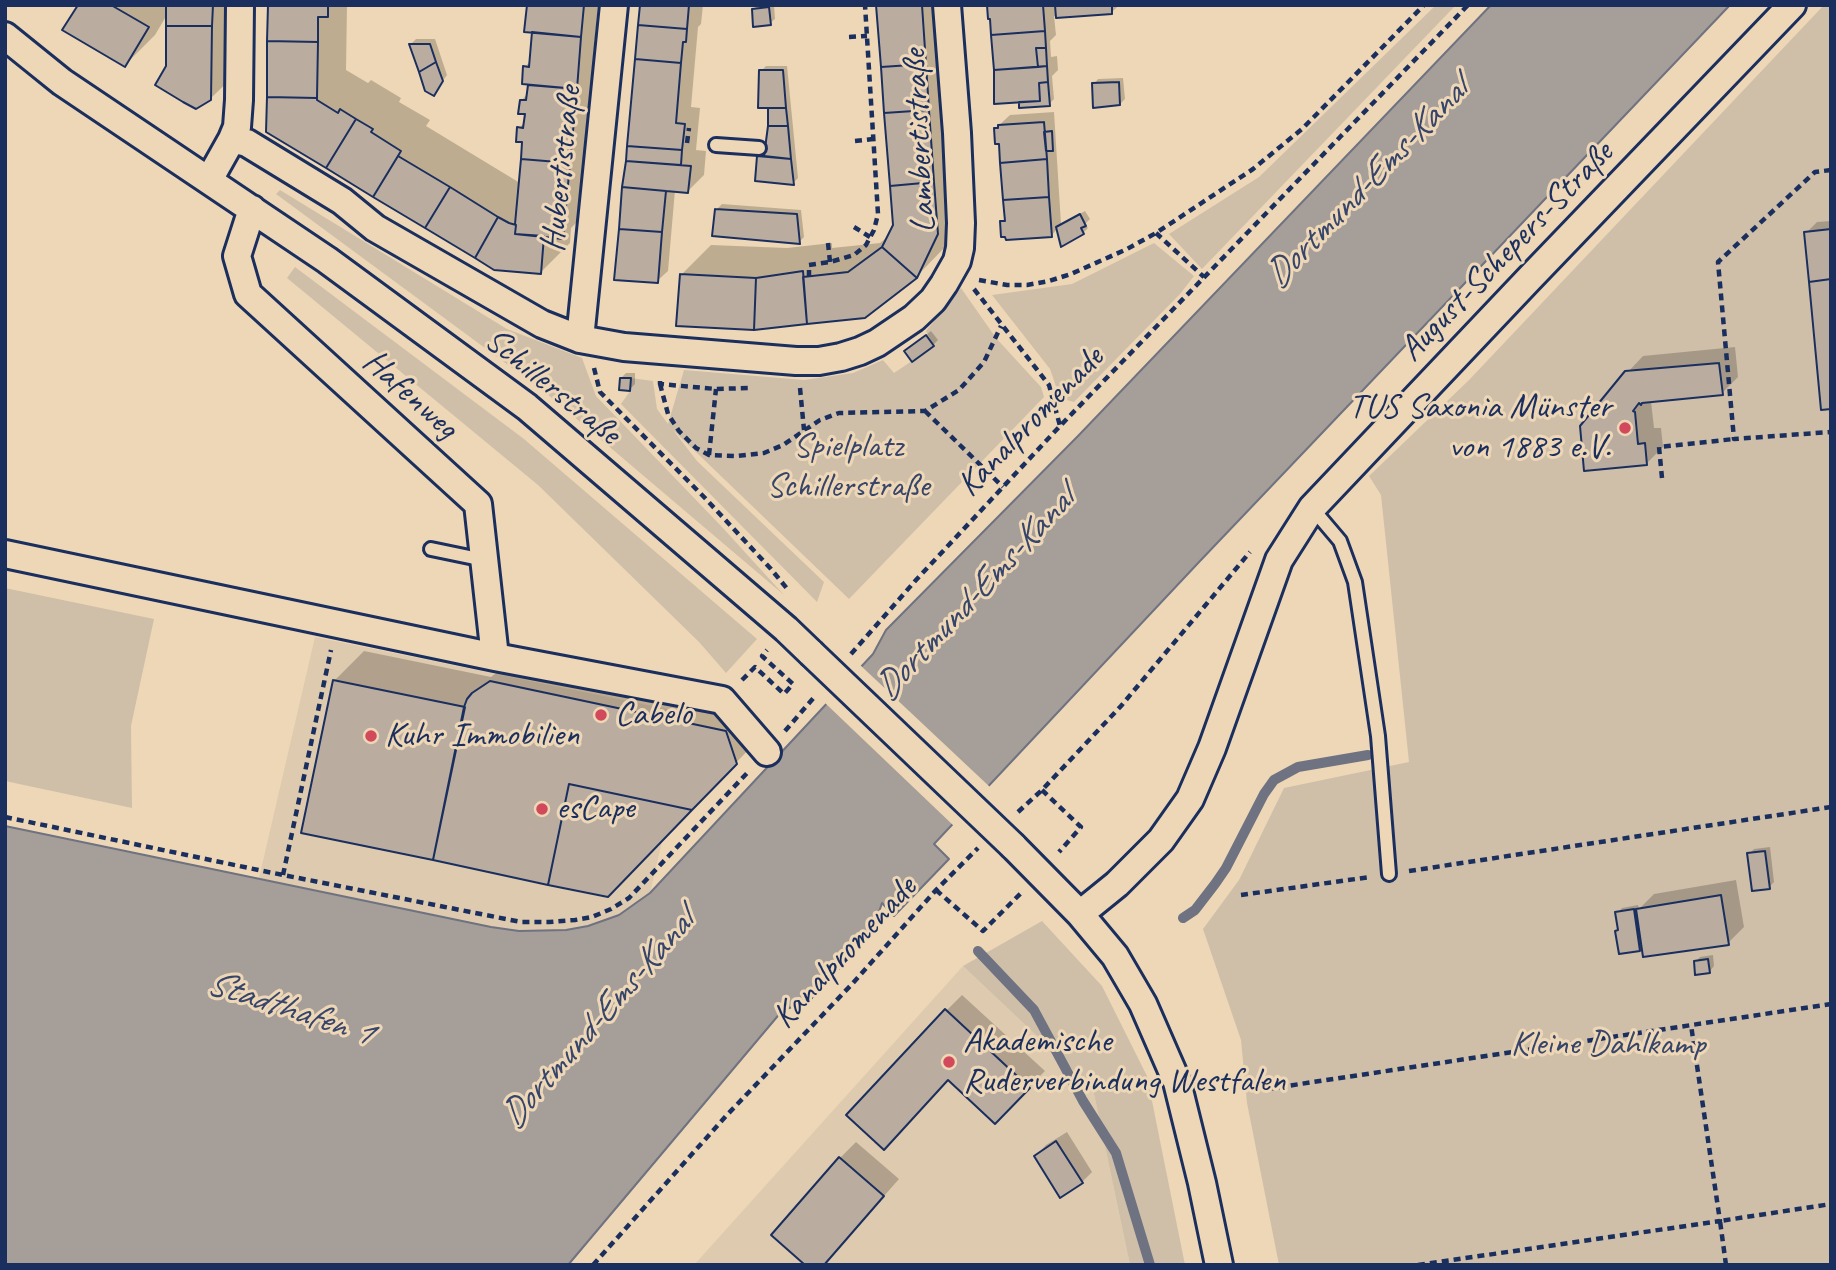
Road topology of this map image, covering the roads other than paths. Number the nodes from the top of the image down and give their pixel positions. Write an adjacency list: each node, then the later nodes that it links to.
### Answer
1 (240, 5): 6 (street)
2 (614, 5): 12 (street, Hubertistraße)
3 (947, 5): 11 (street, Lambertistraße)
4 (1792, 5): 13 (street, August-Schepers-Straße)
5 (5, 36): 9 (street, Schillerstraße)
6 (232, 139): 9 (street); 12 (street, Schillerstraße)
7 (716, 145): 8 (lane)
8 (759, 148)
9 (209, 180): 10 (street, Schillerstraße)
10 (251, 209): 16 (street, Hafenweg); 20 (street, Schillerstraße, bridge)
11 (952, 272): 12 (street, Schillerstraße)
12 (580, 339)
13 (1312, 508): 19 (lane); 20 (street, August-Schepers-Straße)
14 (431, 549): 16 (lane)
15 (5, 554): 17 (street)
16 (484, 560): 17 (street, Hafenweg)
17 (495, 657): 18 (street)
18 (767, 752)
19 (1390, 874)
20 (1080, 914): 21 (street, Schillerstraße)
21 (1219, 1265)

